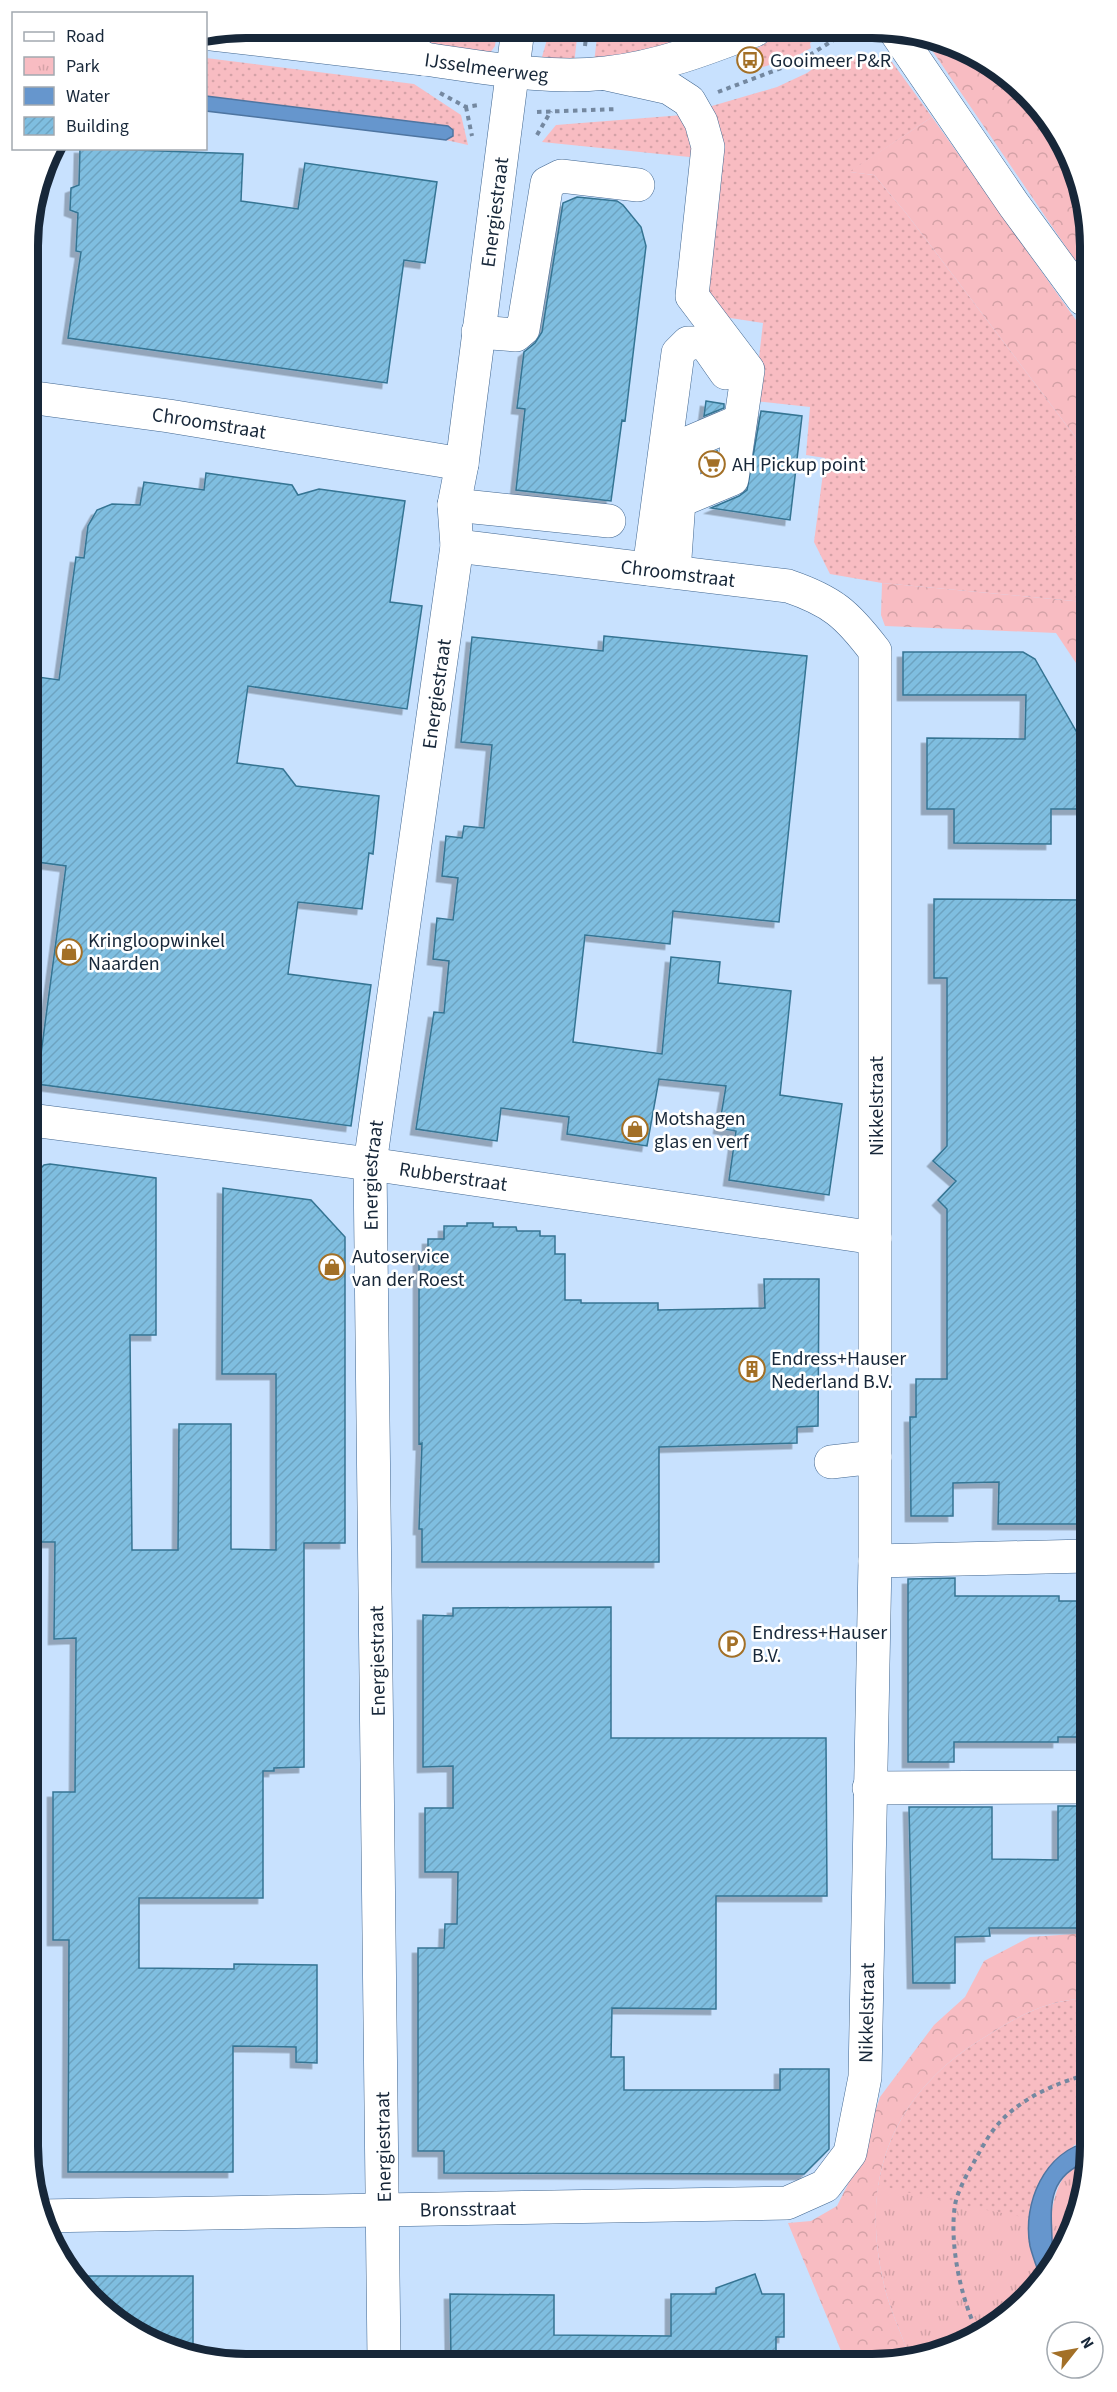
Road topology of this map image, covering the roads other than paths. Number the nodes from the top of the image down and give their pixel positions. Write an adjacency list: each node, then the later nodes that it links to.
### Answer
1 (246, 38): 6 (main road, IJsselmeerweg)
2 (404, 38): 6 (main road)
3 (516, 38): 7 (main road, Energiestraat)
4 (736, 38): 8 (main road, IJsselmeerweg)
5 (901, 40): 10 (main road)
6 (424, 59): 7 (main road, IJsselmeerweg)
7 (511, 71): 8 (main road, IJsselmeerweg); 11 (main road, Energiestraat)
8 (604, 74): 13 (main road)
9 (638, 184): 11 (main road)
10 (1080, 295)
11 (478, 332): 14 (main road, Energiestraat)
12 (38, 398): 14 (main road, Chroomstraat)
13 (741, 409): 15 (main road); 15 (main road); 19 (main road)
14 (462, 464): 16 (main road, Energiestraat)
15 (679, 501): 19 (main road)
16 (454, 505): 17 (main road); 18 (main road, Energiestraat)
17 (609, 521)
18 (457, 546): 19 (main road, Chroomstraat); 22 (main road, Energiestraat)
19 (661, 571): 20 (main road, Chroomstraat)
20 (875, 651): 23 (main road, Nikkelstraat)
21 (38, 1121): 22 (main road, Rubberstraat)
22 (370, 1164): 23 (main road, Rubberstraat); 31 (main road, Energiestraat)
23 (875, 1238): 24 (main road, Nikkelstraat)
24 (875, 1457): 25 (main road); 27 (main road, Nikkelstraat)
25 (831, 1462)
26 (1079, 1556): 27 (main road)
27 (875, 1561): 29 (main road, Nikkelstraat)
28 (1079, 1787): 29 (main road)
29 (869, 1788): 30 (main road, Nikkelstraat)
30 (787, 2202): 31 (main road, Bronsstraat)
31 (384, 2212): 32 (main road, Bronsstraat); 33 (main road, Energiestraat)
32 (50, 2216)
33 (384, 2354)

